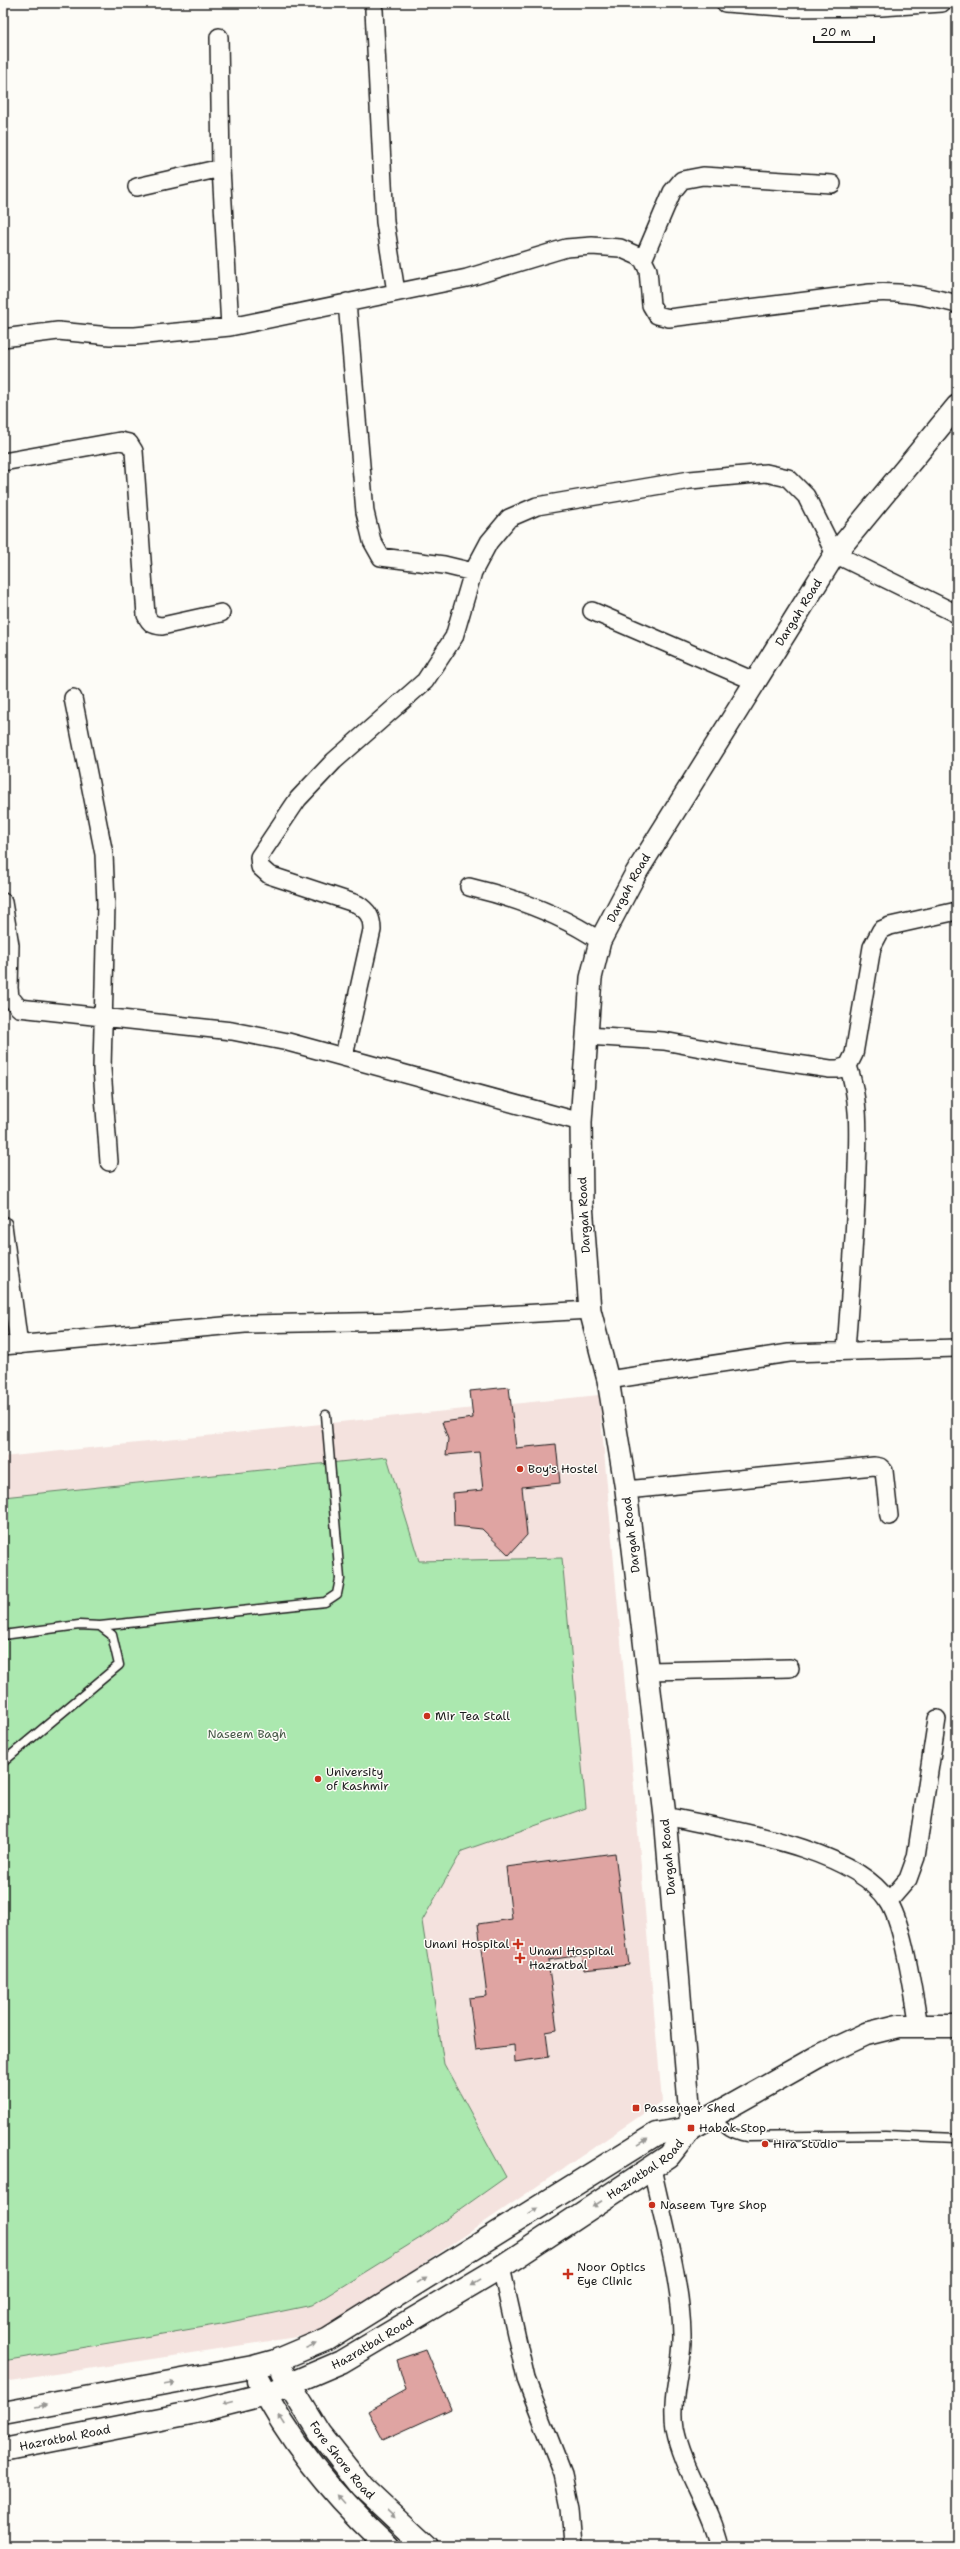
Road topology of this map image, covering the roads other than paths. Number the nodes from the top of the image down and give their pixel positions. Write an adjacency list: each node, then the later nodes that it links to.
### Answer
1 (725, 3): 2 (street)
2 (942, 3)
3 (374, 10): 9 (street)
4 (219, 37): 5 (street)
5 (221, 168): 7 (street); 12 (street)
6 (832, 184): 8 (street)
7 (137, 187)
8 (643, 260): 9 (street); 11 (street)
9 (396, 292): 10 (street)
10 (347, 302): 12 (street); 17 (street)
11 (957, 304)
12 (230, 327): 13 (street)
13 (3, 338)
14 (954, 415): 16 (street, Dargah Road)
15 (3, 462): 19 (street)
16 (836, 554): 17 (street); 20 (street); 21 (street, Dargah Road)
17 (473, 572): 29 (street)
18 (592, 611): 21 (street)
19 (221, 613)
20 (957, 614)
21 (754, 681): 26 (street, Dargah Road)
22 (73, 698): 27 (street)
23 (469, 887): 26 (street)
24 (3, 902): 27 (street)
25 (957, 911): 30 (street)
26 (600, 941): 28 (street, Dargah Road)
27 (103, 1017): 29 (street); 32 (street)
28 (587, 1036): 30 (street); 31 (street, Dargah Road)
29 (344, 1056): 31 (street)
30 (848, 1066): 37 (street)
31 (581, 1122): 34 (street, Dargah Road)
32 (108, 1162)
33 (3, 1225): 35 (street)
34 (590, 1310): 35 (street); 38 (street, Dargah Road)
35 (11, 1345)
36 (957, 1348): 37 (street)
37 (846, 1351): 38 (street)
38 (608, 1380): 40 (street, Dargah Road)
39 (326, 1415): 42 (lane)
40 (626, 1490): 41 (street); 45 (street, Dargah Road)
41 (888, 1516)
42 (100, 1626): 43 (lane); 47 (lane)
43 (3, 1636)
44 (790, 1668): 45 (street)
45 (648, 1671): 48 (street, Dargah Road)
46 (937, 1719): 49 (street)
47 (3, 1762)
48 (665, 1816): 49 (street); 53 (street, Dargah Road)
49 (889, 1901): 50 (street)
50 (919, 2025): 51 (main road, Hazratbal Road); 52 (main road, Hazratbal Road)
51 (957, 2026)
52 (713, 2116): 53 (main road, Hazratbal Road); 54 (lane)
53 (691, 2128): 55 (main road, Hazratbal Road); 57 (main road, Hazratbal Road, one-way to 53)
54 (957, 2138)
55 (652, 2168): 56 (main road, Hazratbal Road, one-way to 56); 66 (street)
56 (501, 2267): 59 (main road, Hazratbal Road, one-way to 59); 65 (street)
57 (275, 2361): 58 (main road, Hazratbal Road); 59 (main road, Fore Shore Road)
58 (252, 2368): 60 (main road, Fore Shore Road); 61 (main road, Hazratbal Road, one-way to 58)
59 (290, 2385): 60 (main road, Hazratbal Road); 64 (main road, Fore Shore Road, one-way to 64)
60 (266, 2394): 62 (main road, Hazratbal Road, one-way to 62); 63 (main road, Fore Shore Road, one-way to 60)
61 (3, 2413)
62 (3, 2450)
63 (388, 2546)
64 (425, 2546)
65 (574, 2546)
66 (720, 2546)

